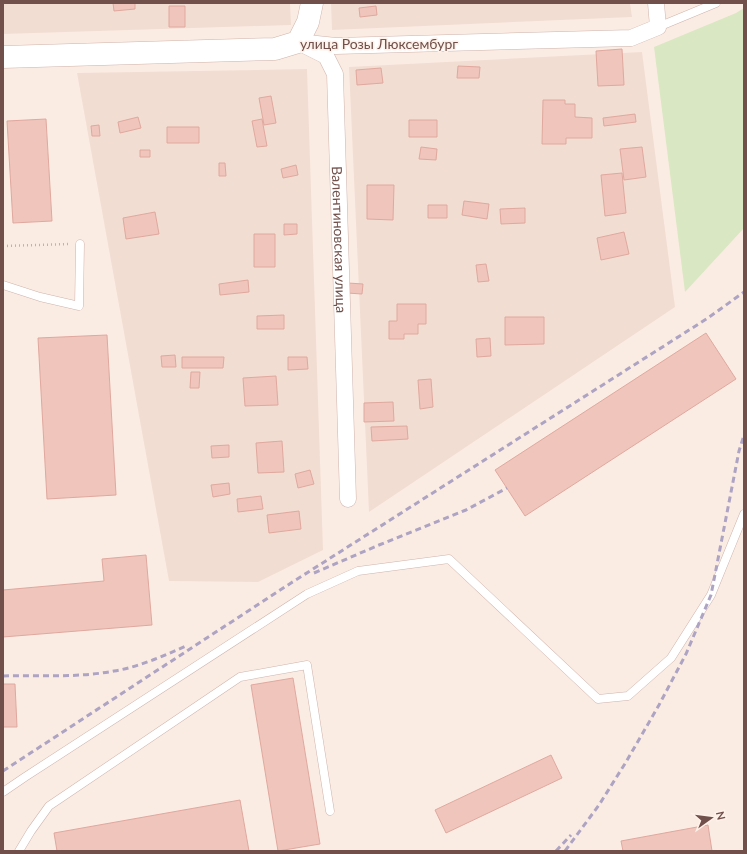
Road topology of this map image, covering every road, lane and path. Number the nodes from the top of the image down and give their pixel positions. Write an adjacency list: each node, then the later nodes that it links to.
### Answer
1 (312, 3): 5 (main road)
2 (656, 3): 4 (street)
3 (716, 3): 4 (lane)
4 (658, 27): 5 (street, улица Розы Люксембург)
5 (298, 42): 6 (main road, улица Розы Люксембург); 10 (street, Валентиновская улица)
6 (3, 57)
7 (80, 244): 8 (path); 9 (lane)
8 (3, 246)
9 (3, 285)
10 (348, 499)
11 (744, 514): 12 (lane)
12 (3, 792)
13 (330, 811): 14 (lane)
14 (19, 851)

